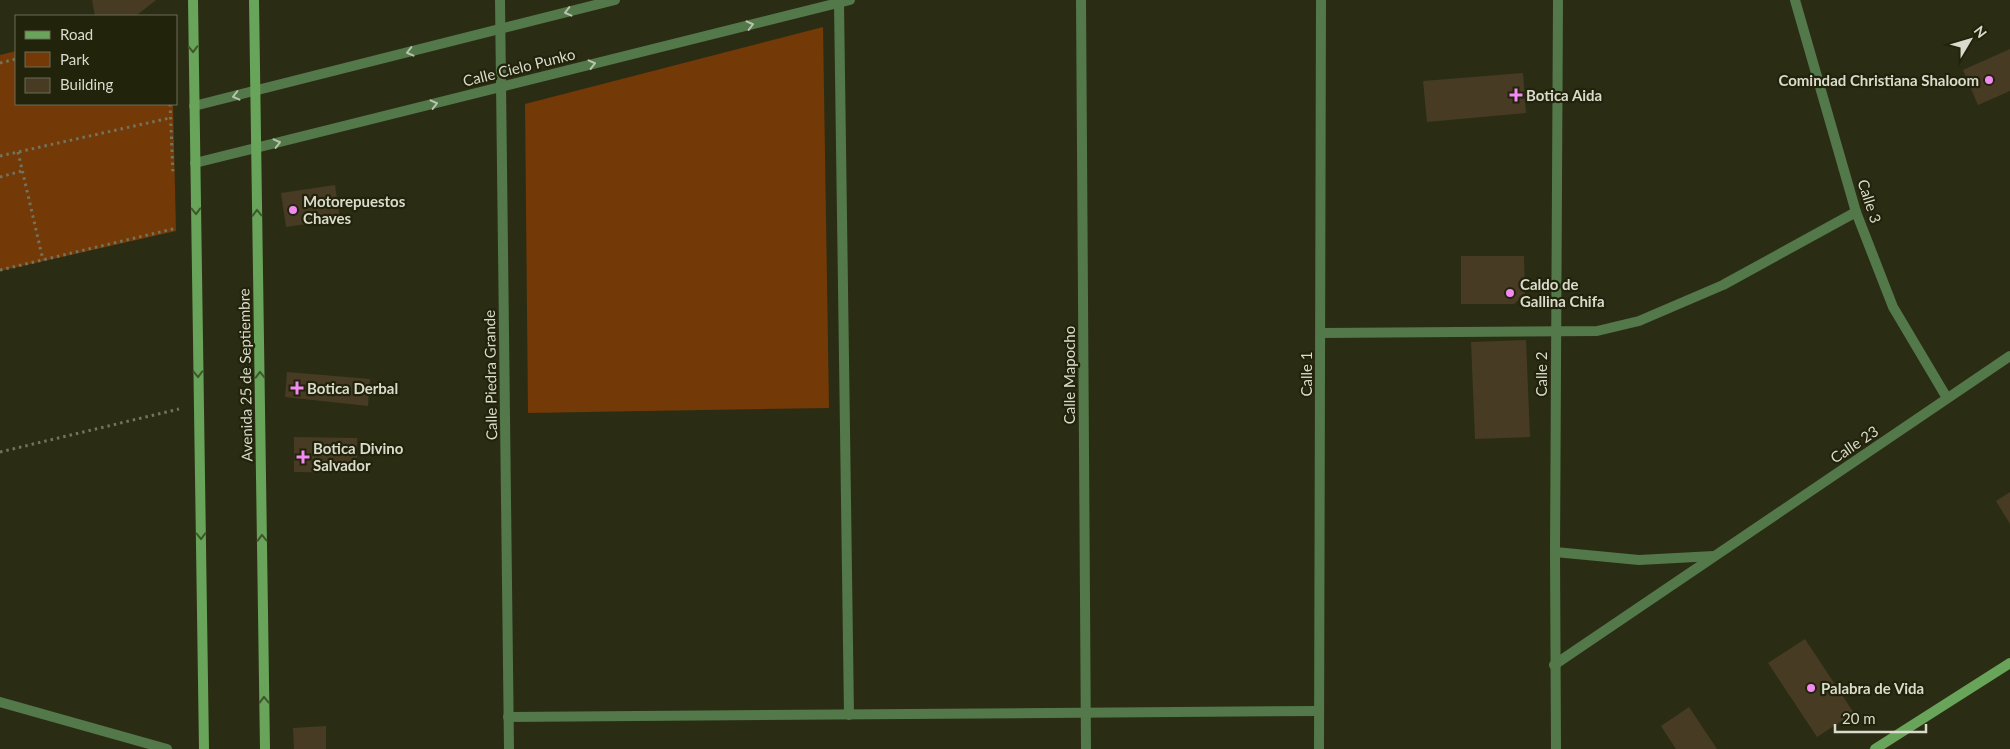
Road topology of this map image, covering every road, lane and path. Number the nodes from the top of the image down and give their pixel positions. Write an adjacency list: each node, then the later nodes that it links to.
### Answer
1 (193, 0): 16 (main road, one-way to 16)
2 (254, 0): 14 (main road, Avenida 25 de Septiembre)
3 (500, 0): 10 (street, Calle Piedra Grande)
4 (615, 0): 10 (street, one-way to 10)
5 (1081, 0): 43 (street, Calle Mapocho)
6 (1321, 0): 32 (street, Calle 1)
7 (1558, 0): 31 (street, Calle 2)
8 (1795, 0): 25 (street, Calle 3)
9 (845, 1): 13 (street, Calle Cielo Punko, one-way to 9); 44 (street)
10 (500, 29): 13 (street, Calle Piedra Grande); 14 (street, one-way to 14)
11 (15, 59): 12 (path)
12 (0, 63)
13 (502, 87): 18 (street, Calle Cielo Punko, one-way to 13); 45 (street, Calle Piedra Grande)
14 (256, 90): 16 (street, one-way to 16); 18 (main road, Avenida 25 de Septiembre)
15 (170, 105): 17 (path)
16 (194, 106): 21 (main road)
17 (170, 118): 19 (path); 24 (path)
18 (256, 148): 21 (street, Calle Cielo Punko); 48 (main road, Avenida 25 de Septiembre, one-way to 18)
19 (18, 152): 20 (path); 22 (path)
20 (0, 156)
21 (195, 163): 26 (main road, one-way to 26)
22 (22, 171): 23 (path); 29 (path)
23 (0, 177)
24 (173, 183)
25 (1856, 212): 31 (street); 34 (street, Calle 3)
26 (196, 218): 28 (path); 35 (main road, one-way to 35)
27 (174, 220): 28 (path)
28 (175, 229): 29 (path)
29 (43, 260): 30 (path)
30 (0, 270)
31 (1556, 332): 32 (street); 37 (street, Calle 2)
32 (1321, 333): 42 (street, Calle 1)
33 (2010, 356): 34 (street, Calle 23)
34 (1948, 398): 38 (street, Calle 23)
35 (199, 404): 36 (path); 47 (main road, one-way to 47)
36 (0, 452)
37 (1555, 552): 38 (street); 40 (street, Calle 2)
38 (1715, 556): 40 (street, Calle 23)
39 (2010, 663): 53 (main road)
40 (1554, 665): 52 (street, Calle 2)
41 (0, 702): 46 (street)
42 (1319, 711): 43 (street); 51 (street, Calle 1)
43 (1086, 712): 44 (street); 50 (street, Calle Mapocho)
44 (849, 715): 45 (street)
45 (508, 717): 49 (street, Calle Piedra Grande)
46 (167, 749)
47 (204, 749)
48 (265, 749)
49 (509, 749)
50 (1086, 749)
51 (1319, 749)
52 (1556, 749)
53 (1875, 749)

